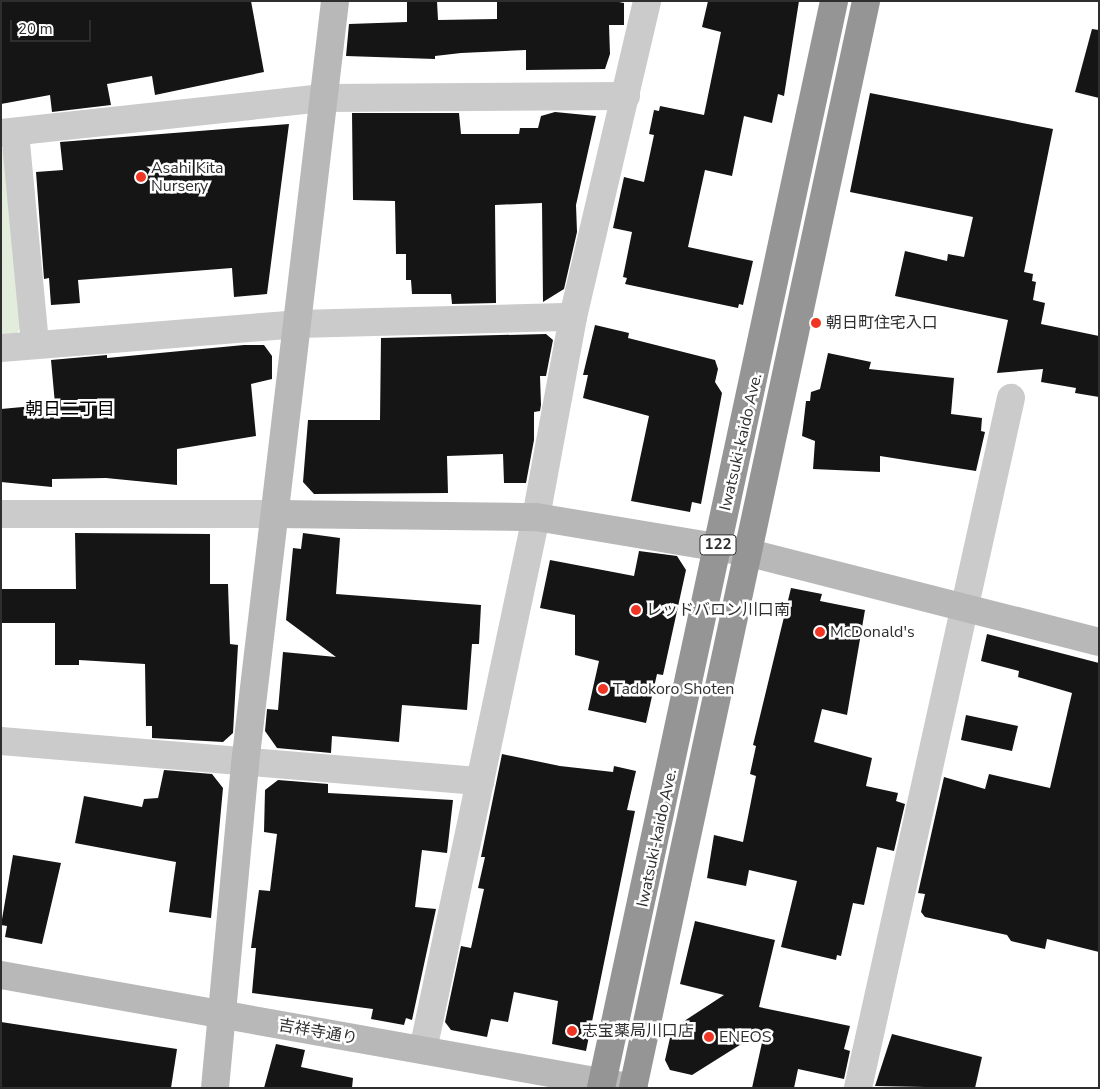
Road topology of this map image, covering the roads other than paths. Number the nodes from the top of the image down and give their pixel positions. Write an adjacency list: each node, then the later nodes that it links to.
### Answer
1 (335, 1): 6 (street)
2 (647, 1): 5 (street)
3 (834, 1): 16 (highway, Iwatsuki-kaido Ave. / 122)
4 (866, 1): 17 (highway, Iwatsuki-kaido Ave. / 122)
5 (626, 96): 6 (street); 8 (street)
6 (325, 98): 7 (street); 9 (street)
7 (8, 133): 10 (street)
8 (573, 316): 9 (street); 15 (street)
9 (298, 324): 10 (street); 14 (street)
10 (35, 346): 11 (street)
11 (1, 348)
12 (1011, 398): 18 (street)
13 (1, 514): 14 (street)
14 (276, 514): 15 (street); 21 (street)
15 (536, 517): 16 (street); 22 (street)
16 (717, 547): 17 (street); 26 (highway, Iwatsuki-kaido Ave. / 122)
17 (746, 552): 18 (street); 28 (highway, Iwatsuki-kaido Ave. / 122)
18 (963, 608): 19 (street); 29 (street)
19 (1099, 642)
20 (1, 742): 21 (street)
21 (245, 764): 22 (street); 24 (street)
22 (480, 781): 25 (street)
23 (1, 975): 24 (street, 吉祥寺通り)
24 (220, 1014): 25 (street, 吉祥寺通り); 27 (street)
25 (423, 1050): 26 (street, 吉祥寺通り)
26 (602, 1084): 28 (street, 吉祥寺通り)
27 (215, 1088)
28 (633, 1088)
29 (858, 1088)

